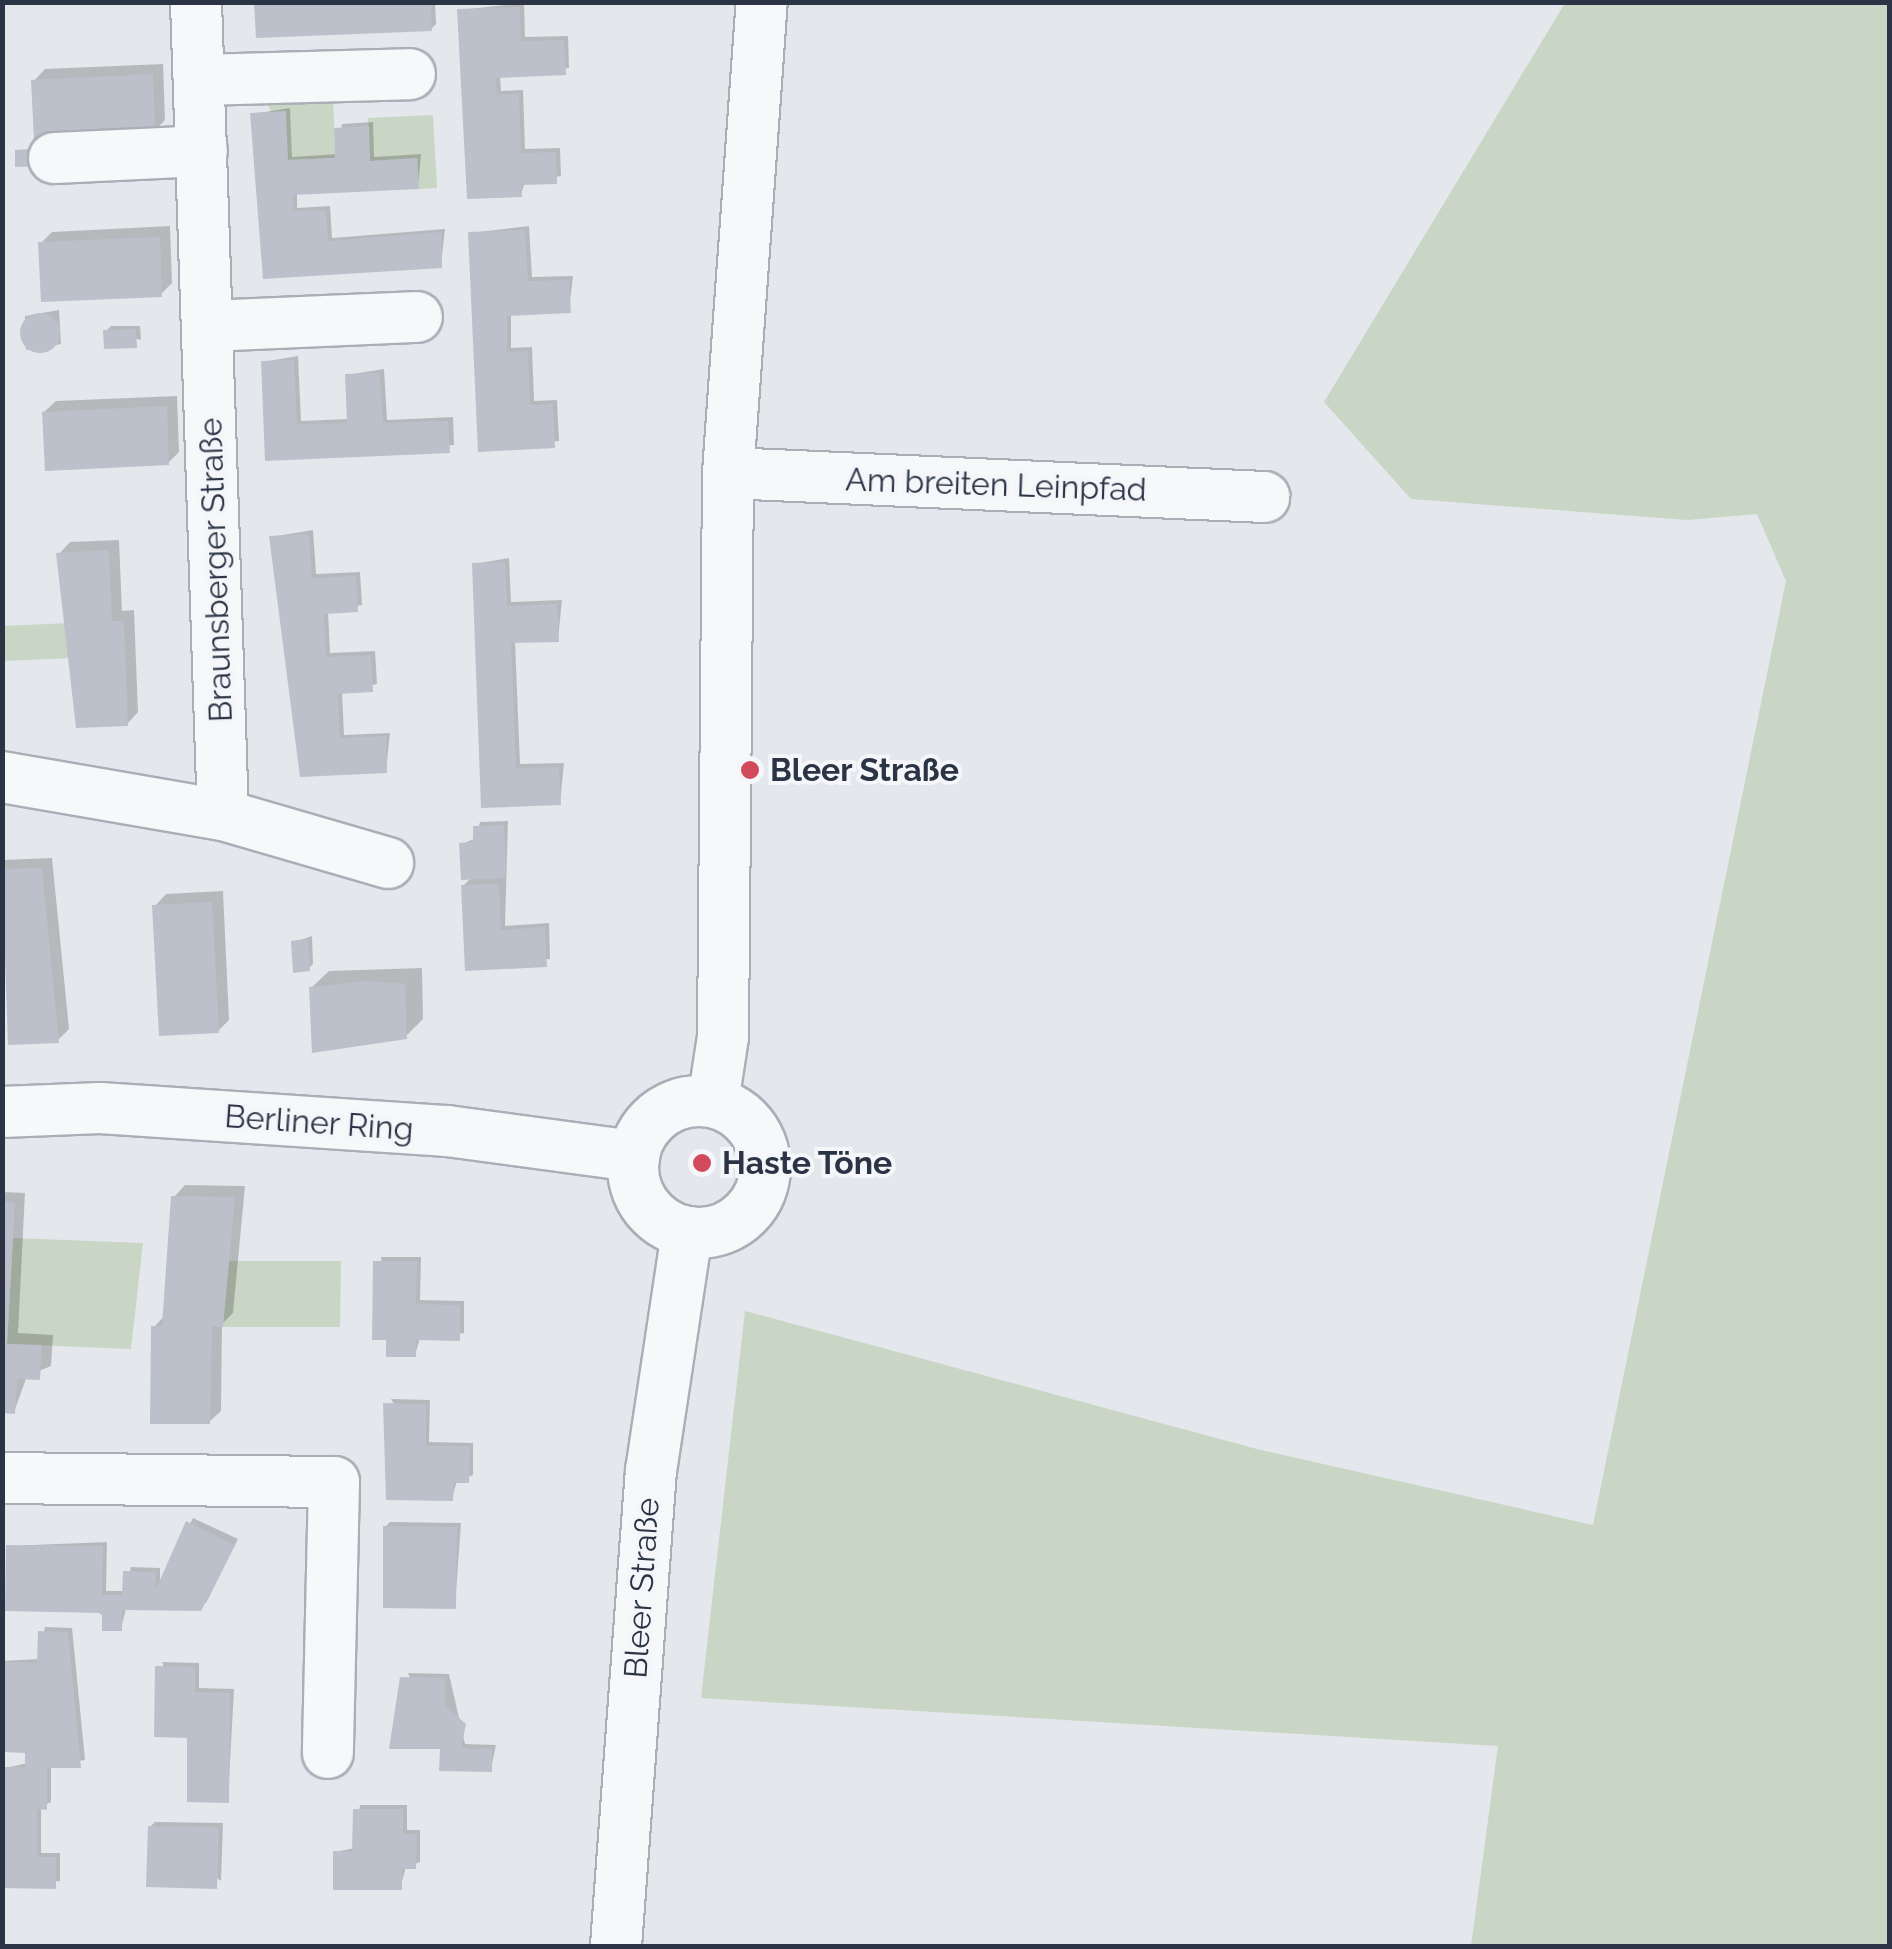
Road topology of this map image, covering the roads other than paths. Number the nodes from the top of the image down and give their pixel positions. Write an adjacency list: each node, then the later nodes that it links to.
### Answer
1 (196, 2): 4 (street, Braunsberger Straße)
2 (762, 2): 9 (street)
3 (410, 74): 4 (street)
4 (199, 80): 5 (street, Braunsberger Straße)
5 (202, 151): 6 (street); 8 (street, Braunsberger Straße)
6 (54, 158)
7 (417, 318): 8 (street)
8 (210, 326): 12 (street, Braunsberger Straße)
9 (728, 473): 10 (street, Am breiten Leinpfad); 14 (street)
10 (1264, 497)
11 (2, 777): 12 (street)
12 (223, 815): 13 (street)
13 (388, 864)
14 (712, 1102): 16 (street); 17 (street)
15 (2, 1112): 16 (street, Berliner Ring)
16 (634, 1156): 17 (street)
17 (687, 1232): 20 (street, Bleer Straße)
18 (2, 1478): 19 (street)
19 (328, 1753)
20 (616, 1946)

